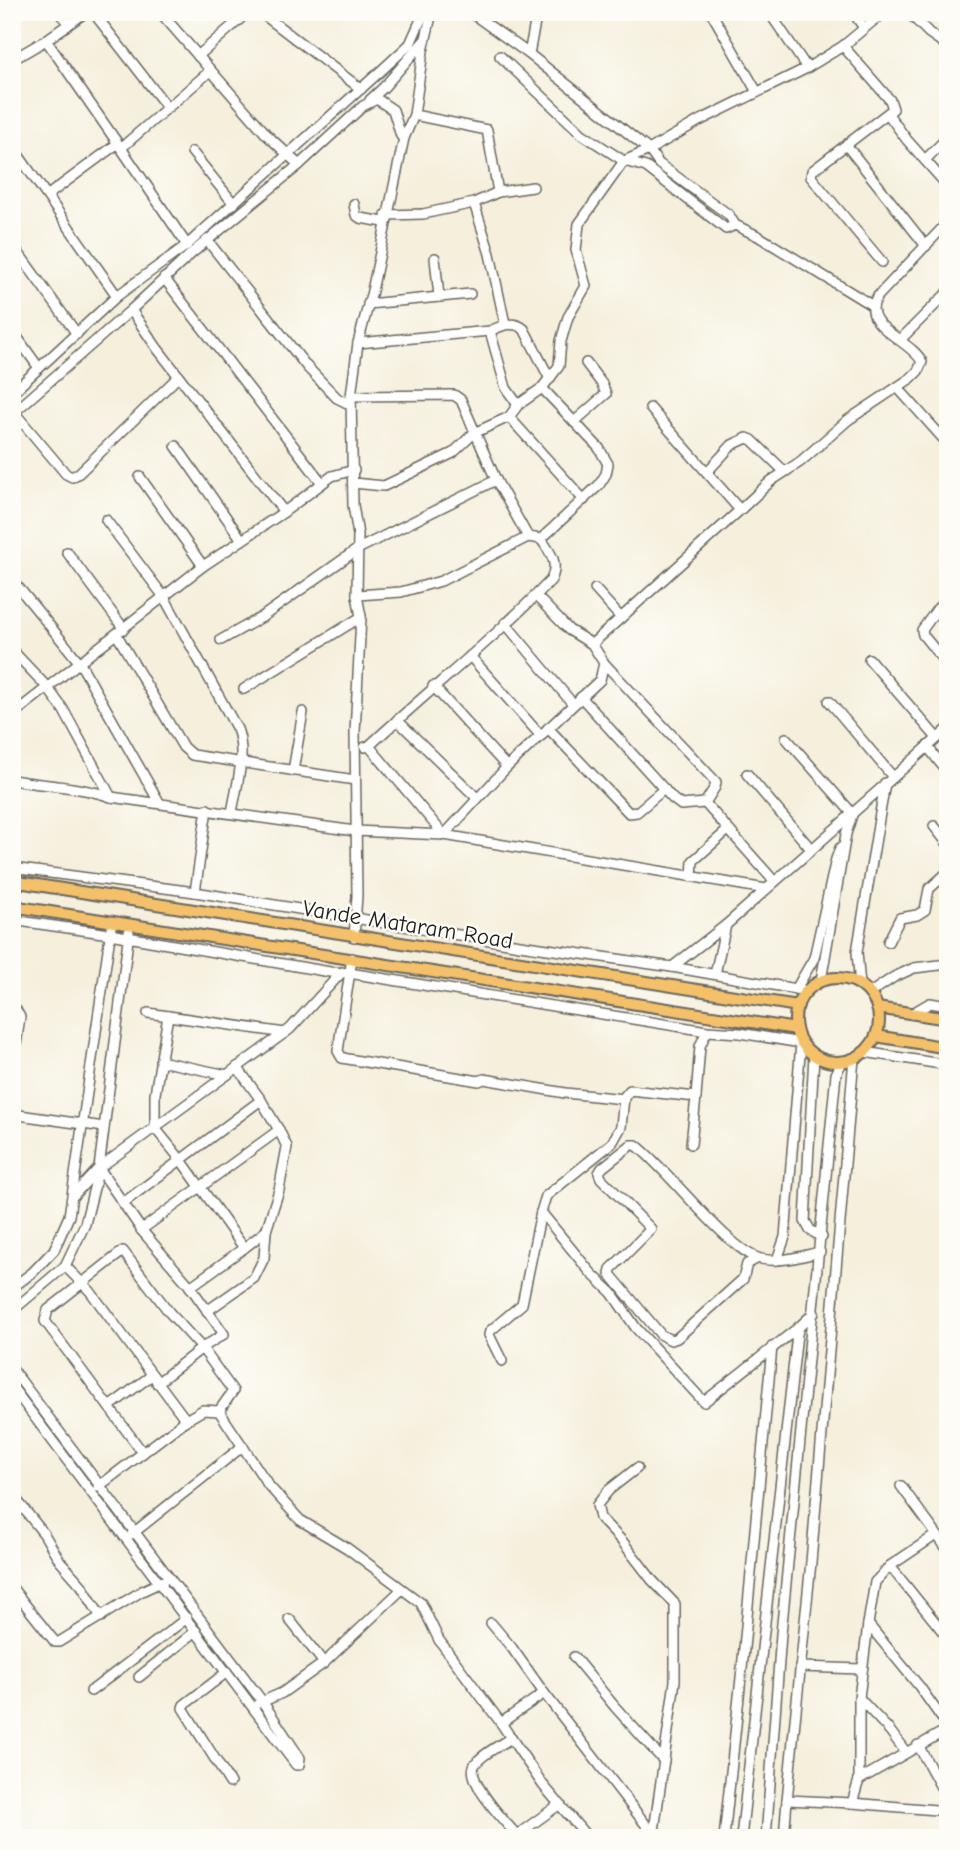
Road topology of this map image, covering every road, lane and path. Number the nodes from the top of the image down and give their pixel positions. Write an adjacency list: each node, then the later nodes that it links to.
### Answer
1 (58, 12): 15 (street)
2 (86, 12): 15 (street)
3 (93, 12): 30 (street)
4 (160, 12): 23 (street)
5 (248, 12): 23 (street)
6 (260, 12): 27 (street)
7 (470, 12): 21 (street)
8 (537, 12): 21 (street)
9 (711, 12): 28 (street)
10 (769, 12): 25 (street)
11 (853, 12): 16 (street)
12 (884, 12): 16 (street)
13 (908, 12): 20 (street)
14 (426, 15): 17 (street); 27 (street)
15 (69, 24): 18 (street)
16 (864, 28): 19 (street)
17 (426, 39): 29 (street); 31 (street)
18 (46, 40): 22 (street); 36 (street)
19 (843, 46): 25 (street); 32 (street)
20 (948, 46)
21 (529, 54): 38 (street)
22 (14, 56)
23 (198, 56): 26 (street)
24 (500, 56): 42 (street)
25 (807, 68): 28 (street)
26 (211, 71): 30 (street); 40 (street)
27 (361, 89): 40 (street)
28 (757, 92): 38 (street)
29 (363, 106): 34 (street); 43 (street)
30 (167, 107): 36 (street)
31 (414, 114): 34 (street); 46 (street)
32 (888, 114): 37 (street); 41 (street)
33 (948, 136): 41 (street)
34 (404, 138): 52 (street)
35 (12, 146): 47 (street)
36 (119, 146): 47 (street); 57 (street)
37 (847, 146): 58 (street); 60 (street)
38 (649, 150): 42 (street); 54 (street)
39 (192, 152): 49 (street)
40 (290, 155): 43 (street); 49 (street)
41 (925, 160): 44 (street)
42 (624, 161): 54 (street); 78 (street)
43 (299, 165): 55 (street)
44 (947, 183): 48 (street)
45 (533, 187): 46 (street)
46 (498, 192): 51 (street)
47 (48, 195): 64 (street)
48 (948, 196)
49 (234, 204): 57 (street)
50 (354, 204): 52 (street)
51 (474, 204): 52 (street); 69 (street)
52 (385, 219): 66 (street)
53 (948, 222): 58 (street)
54 (734, 225): 67 (street)
55 (207, 240): 61 (street); 82 (street)
56 (12, 244): 72 (street)
57 (187, 245): 64 (street)
58 (926, 246): 67 (street)
59 (435, 258): 65 (street)
60 (882, 261)
61 (164, 278): 68 (street); 96 (street)
62 (948, 292): 73 (street)
63 (470, 294): 65 (street)
64 (117, 296): 72 (street)
65 (439, 297): 66 (street)
66 (368, 304): 74 (street)
67 (873, 306): 73 (street)
68 (131, 310): 77 (street); 85 (street)
69 (505, 324): 71 (street); 78 (street)
70 (12, 330): 76 (street)
71 (490, 331): 74 (street); 83 (street)
72 (76, 334): 76 (street)
73 (900, 340): 80 (street)
74 (358, 343): 82 (street)
75 (586, 363): 87 (street)
76 (39, 368): 81 (street)
77 (179, 376): 85 (street); 100 (street)
78 (550, 379): 79 (street)
79 (542, 388): 83 (street); 87 (street)
80 (898, 388): 89 (street); 92 (street)
81 (12, 393)
82 (351, 401): 88 (street); 91 (street)
83 (517, 405): 86 (street)
84 (650, 408): 93 (street)
85 (13, 413)
86 (509, 417): 88 (street); 98 (street)
87 (574, 422): 98 (street)
88 (474, 433): 95 (street); 97 (street)
89 (948, 444)
90 (176, 446): 104 (street)
91 (354, 470): 96 (street); 97 (street)
92 (784, 471): 93 (street); 99 (street)
93 (707, 472): 99 (street)
94 (140, 477): 107 (street)
95 (496, 481): 102 (street); 105 (street)
96 (322, 483): 100 (street)
97 (353, 483): 105 (street)
98 (584, 500): 103 (street)
99 (740, 510): 115 (street)
100 (284, 512): 104 (street)
101 (106, 520): 112 (street)
102 (528, 537): 103 (street); 110 (street)
103 (541, 539): 111 (street)
104 (242, 540): 107 (street)
105 (358, 549): 110 (street); 118 (street)
106 (67, 552): 117 (street)
107 (203, 566): 112 (street)
108 (19, 588): 123 (street)
109 (595, 589): 115 (street)
110 (357, 595): 114 (street)
111 (536, 596): 116 (street); 119 (street)
112 (164, 597): 117 (street); 142 (street)
113 (948, 602): 125 (street)
114 (361, 617): 128 (street); 141 (street)
115 (621, 618): 119 (street)
116 (505, 623): 121 (street); 131 (street)
117 (120, 632): 123 (street); 142 (street)
118 (220, 640)
119 (592, 644): 124 (street)
120 (12, 650): 127 (street)
121 (470, 656): 126 (street); 136 (street)
122 (869, 659): 138 (street)
123 (80, 663): 127 (street); 153 (street)
124 (604, 663): 129 (street); 154 (street)
125 (948, 666)
126 (433, 686): 134 (street); 143 (street)
127 (47, 687): 133 (street); 151 (street)
128 (244, 689)
129 (582, 697): 131 (street); 150 (street)
130 (829, 701): 149 (street)
131 (573, 704): 136 (street)
132 (303, 712): 144 (street)
133 (12, 715)
134 (397, 720): 139 (street); 152 (street)
135 (948, 729): 138 (street)
136 (545, 732): 143 (street); 150 (street)
137 (786, 738): 157 (street)
138 (937, 738): 140 (street)
139 (369, 746): 141 (street); 161 (street)
140 (927, 746): 145 (street); 149 (street)
141 (356, 749): 148 (street)
142 (241, 762): 144 (street); 156 (street)
143 (507, 768): 152 (street)
144 (293, 771): 148 (street)
145 (948, 773)
146 (747, 774): 164 (street)
147 (12, 780): 151 (street)
148 (355, 780): 160 (street)
149 (889, 780): 157 (street); 189 (street)
150 (664, 789): 154 (street)
151 (111, 797): 153 (street)
152 (477, 798): 161 (street)
153 (159, 802): 155 (street)
154 (705, 803): 159 (street)
155 (207, 809): 156 (street); 171 (street)
156 (232, 813): 160 (street)
157 (852, 813): 162 (street); 164 (street)
158 (934, 826): 163 (street)
159 (728, 830): 167 (street); 169 (street)
160 (355, 831): 161 (street); 173 (street)
161 (444, 835): 167 (street)
162 (846, 835): 187 (street); 188 (street)
163 (948, 844)
164 (811, 849): 169 (street)
165 (12, 868): 171 (street)
166 (948, 872): 181 (street)
167 (692, 876): 170 (street)
168 (12, 881): 180 (main road, Vande Mataram Road)
169 (774, 881): 170 (street)
170 (766, 889): 177 (street)
171 (195, 892): 173 (street)
172 (12, 906): 175 (main road, Vande Mataram Road)
173 (357, 919): 180 (street); 184 (street)
174 (12, 920): 178 (street)
175 (113, 921): 176 (main road, Vande Mataram Road); 178 (street)
176 (129, 923): 179 (street); 182 (main road, Vande Mataram Road)
177 (726, 925): 184 (street); 186 (street)
178 (110, 933): 179 (street); 218 (street)
179 (128, 937): 185 (street); 219 (street)
180 (354, 937): 190 (main road, Vande Mataram Road)
181 (888, 942)
182 (352, 958): 185 (street); 198 (main road, Vande Mataram Road)
183 (948, 964): 189 (street)
184 (672, 967): 186 (street)
185 (346, 972): 199 (street); 200 (street); 216 (street)
186 (715, 974): 188 (street)
187 (821, 981): 188 (main road); 189 (main road)
188 (802, 990): 190 (main road)
189 (865, 990): 192 (main road)
190 (797, 1006): 198 (main road)
191 (948, 1006): 195 (street)
192 (877, 1008): 195 (main road); 201 (main road)
193 (12, 1010): 207 (street)
194 (148, 1013): 196 (street)
195 (911, 1014): 197 (main road)
196 (169, 1016): 200 (street); 208 (street)
197 (948, 1020)
198 (796, 1029): 202 (main road)
199 (707, 1031): 202 (street); 214 (street)
200 (285, 1032): 211 (street)
201 (876, 1036): 203 (main road); 204 (main road)
202 (801, 1043): 205 (main road); 235 (street)
203 (948, 1048)
204 (864, 1052): 206 (main road); 210 (street)
205 (814, 1055): 209 (main road); 231 (street)
206 (854, 1058): 209 (main road); 279 (street)
207 (13, 1059): 212 (street)
208 (160, 1061): 213 (street); 220 (street)
209 (842, 1062): 231 (street)
210 (948, 1065)
211 (237, 1067): 213 (street); 215 (street)
212 (12, 1073)
213 (227, 1075): 220 (street)
214 (696, 1097): 216 (street); 222 (street)
215 (261, 1100): 221 (street); 223 (street)
216 (624, 1100): 228 (street)
217 (12, 1114): 218 (street)
218 (83, 1124): 219 (street); 226 (street)
219 (104, 1127): 224 (street)
220 (155, 1128): 223 (street); 224 (street)
221 (279, 1130): 225 (street); 230 (street)
222 (691, 1144)
223 (181, 1160): 225 (street); 227 (street)
224 (99, 1168): 226 (street); 227 (street); 236 (street)
225 (201, 1188): 229 (street); 232 (street)
226 (73, 1196): 238 (street)
227 (123, 1203): 229 (street)
228 (541, 1212): 245 (street); 247 (street)
229 (141, 1230): 239 (street)
230 (267, 1231): 232 (street); 241 (street)
231 (822, 1237): 233 (street)
232 (244, 1248): 239 (street)
233 (820, 1252): 235 (street); 242 (street)
234 (758, 1258): 234 (street); 235 (street)
235 (777, 1260)
236 (65, 1266): 237 (street); 240 (street)
237 (83, 1283): 246 (street); 249 (street); 251 (street)
238 (12, 1287)
239 (190, 1287): 241 (street)
240 (12, 1311)
241 (207, 1311): 246 (street)
242 (814, 1313): 243 (street); 244 (street)
243 (813, 1324): 244 (street); 306 (street)
244 (799, 1327): 245 (street); 305 (street)
245 (772, 1346): 304 (street)
246 (202, 1348): 249 (street); 252 (street)
247 (502, 1361)
248 (12, 1368): 257 (street)
249 (155, 1379): 251 (street); 253 (street)
250 (12, 1387): 259 (street)
251 (109, 1407): 255 (street)
252 (219, 1410): 253 (street); 254 (street)
253 (186, 1420): 255 (street)
254 (243, 1446): 261 (street); 269 (street)
255 (144, 1453): 257 (street)
256 (637, 1468): 292 (street)
257 (100, 1486): 259 (street); 261 (street)
258 (901, 1486): 262 (street)
259 (91, 1491): 263 (street)
260 (12, 1494): 270 (street)
261 (135, 1531): 263 (street); 266 (street)
262 (936, 1535): 264 (street); 265 (street)
263 (126, 1540): 267 (street)
264 (948, 1550)
265 (890, 1566): 274 (street); 276 (street)
266 (169, 1576): 267 (street); 286 (street)
267 (160, 1583): 270 (street); 271 (street)
268 (12, 1588): 270 (street)
269 (401, 1590): 278 (street); 287 (street)
270 (101, 1617)
271 (187, 1618): 275 (street); 283 (street)
272 (289, 1619): 278 (street)
273 (491, 1623): 284 (street)
274 (868, 1623): 280 (street); 288 (street)
275 (197, 1631): 281 (street); 282 (street)
276 (948, 1638)
277 (574, 1657): 292 (street)
278 (324, 1663): 286 (street)
279 (800, 1667): 280 (street); 295 (street)
280 (862, 1669): 285 (street)
281 (227, 1672): 286 (street); 294 (street)
282 (139, 1676)
283 (91, 1691)
284 (544, 1693): 287 (street); 302 (street)
285 (859, 1698): 291 (street); 293 (street)
286 (257, 1704): 286 (street)
287 (501, 1723): 289 (street)
288 (948, 1728): 290 (street)
289 (511, 1738): 298 (street); 301 (street)
290 (918, 1745): 291 (street); 296 (street)
291 (905, 1752): 293 (street)
292 (664, 1761): 302 (street)
293 (859, 1780): 297 (street)
294 (230, 1783)
295 (787, 1800): 297 (street); 307 (street)
296 (948, 1800)
297 (852, 1803): 299 (street)
298 (560, 1804): 301 (street); 303 (street)
299 (948, 1811)
300 (948, 1832): 308 (street)
301 (518, 1836)
302 (653, 1836)
303 (589, 1838)
304 (724, 1838)
305 (741, 1838)
306 (766, 1838)
307 (783, 1838)
308 (946, 1838)

